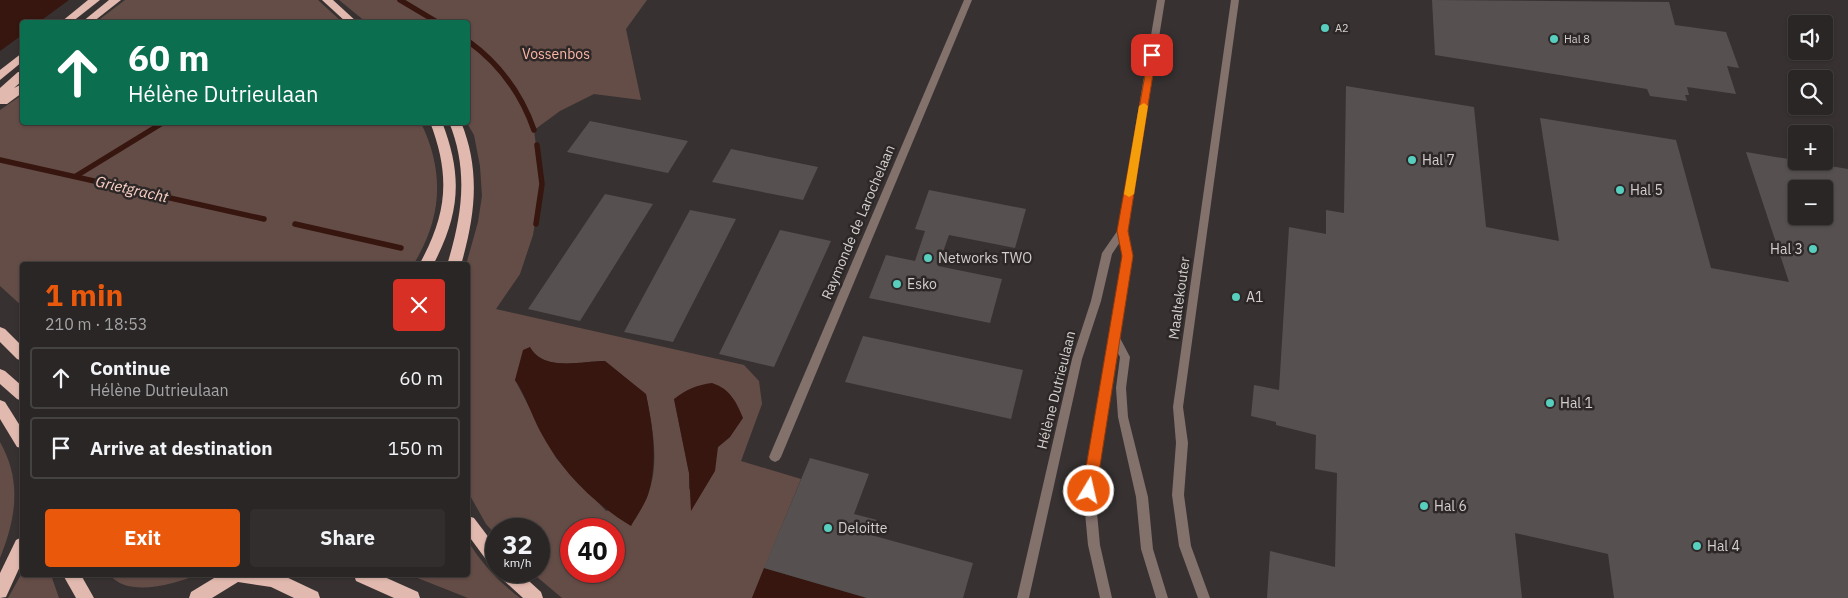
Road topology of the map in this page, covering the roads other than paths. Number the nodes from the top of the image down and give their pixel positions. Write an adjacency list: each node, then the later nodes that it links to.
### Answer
1 (95, 0): 7 (highway)
2 (116, 0): 8 (highway)
3 (327, 0): 9 (highway)
4 (968, 0): 28 (street, Raymonde de Larochelaan)
5 (1161, 0): 18 (street, Hélène Dutrieulaan)
6 (1235, 0): 46 (street, Maaltekouter)
7 (69, 20)
8 (91, 20)
9 (350, 20)
10 (20, 59): 11 (highway)
11 (0, 76)
12 (20, 77): 14 (highway)
13 (20, 89): 15 (highway)
14 (0, 94)
15 (0, 103)
16 (437, 125): 19 (highway)
17 (456, 125): 20 (highway)
18 (1123, 231): 22 (street, Hélène Dutrieulaan); 43 (street, Hélène Dutrieulaan)
19 (428, 262)
20 (455, 262)
21 (0, 333): 23 (highway)
22 (1114, 337): 44 (street, Hélène Dutrieulaan); 45 (street)
23 (20, 353)
24 (0, 374): 25 (highway)
25 (20, 393)
26 (0, 406): 27 (highway)
27 (20, 439)
28 (775, 457)
29 (470, 526): 30 (highway)
30 (485, 545)
31 (20, 549): 37 (highway)
32 (72, 577): 38 (highway)
33 (231, 577): 39 (highway)
34 (257, 577): 40 (highway)
35 (366, 577): 41 (highway)
36 (519, 583): 42 (highway)
37 (0, 591)
38 (86, 598)
39 (197, 598)
40 (312, 598)
41 (412, 598)
42 (535, 598)
43 (1023, 598)
44 (1106, 598)
45 (1162, 598)
46 (1204, 598)

